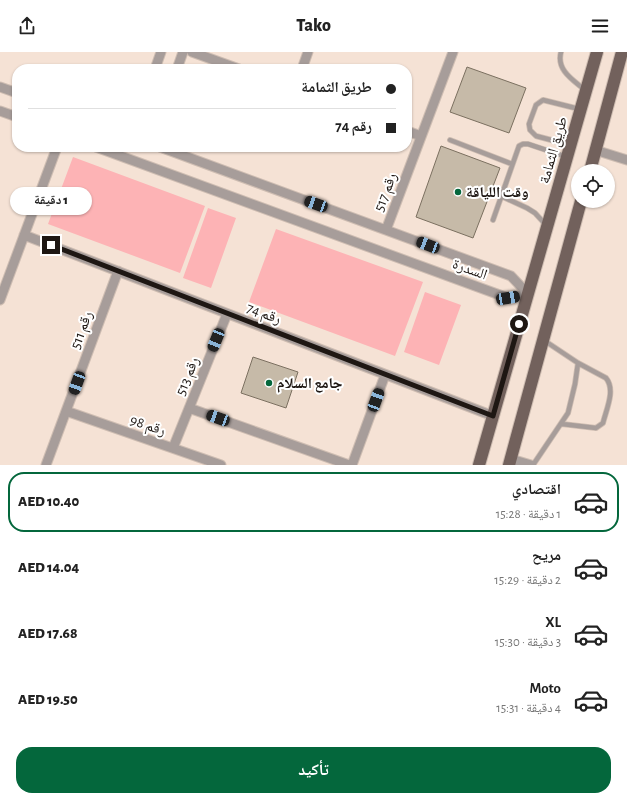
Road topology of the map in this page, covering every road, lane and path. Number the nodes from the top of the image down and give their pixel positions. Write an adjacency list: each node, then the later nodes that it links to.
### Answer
1 (161, 52): 9 (street)
2 (183, 52): 10 (street)
3 (192, 52): 11 (street)
4 (308, 52): 12 (street)
5 (453, 52): 20 (street, رقم 517)
6 (561, 52): 15 (lane)
7 (597, 52): 15 (main road, طريق الثمامة)
8 (622, 52): 23 (main road)
9 (157, 64)
10 (179, 64)
11 (225, 64)
12 (304, 64)
13 (0, 87): 14 (street)
14 (12, 91)
15 (586, 91): 16 (main road, طريق الثمامة)
16 (581, 110): 22 (main road, طريق الثمامة); 22 (lane)
17 (0, 111): 18 (street)
18 (12, 115)
19 (412, 133): 20 (street)
20 (421, 136): 35 (street, رقم 517)
21 (450, 140): 29 (lane)
22 (571, 146): 27 (main road, طريق الثمامة)
23 (596, 150): 28 (street); 30 (main road)
24 (56, 152): 36 (street)
25 (110, 152): 38 (street, السدرة)
26 (174, 152): 35 (street, السدرة)
27 (567, 158): 29 (lane); 34 (main road, طريق الثمامة)
28 (627, 160)
29 (512, 164): 31 (lane)
30 (592, 164)
31 (501, 196): 33 (lane); 34 (lane)
32 (579, 208): 41 (main road)
33 (493, 220)
34 (548, 226): 38 (main road, طريق الثمامة)
35 (386, 230): 38 (street, السدرة)
36 (24, 235): 37 (street, رقم 74); 39 (street)
37 (118, 271): 40 (street, رقم 74); 45 (street, رقم 511)
38 (528, 294): 46 (main road, طريق الثمامة)
39 (0, 300)
40 (227, 314): 43 (street, رقم 74); 44 (street, رقم 513)
41 (543, 340): 42 (lane); 49 (main road)
42 (578, 363): 47 (lane); 47 (lane)
43 (385, 375): 46 (street, رقم 74); 52 (street)
44 (189, 408): 48 (street, رقم 513); 52 (street)
45 (66, 411): 48 (street, رقم 98); 50 (street, رقم 511)
46 (493, 416): 53 (main road, طريق الثمامة)
47 (562, 424): 54 (lane)
48 (173, 448): 51 (street, رقم 98)
49 (510, 462): 54 (street)
50 (46, 465)
51 (221, 465)
52 (350, 465)
53 (479, 465)
54 (532, 465)

